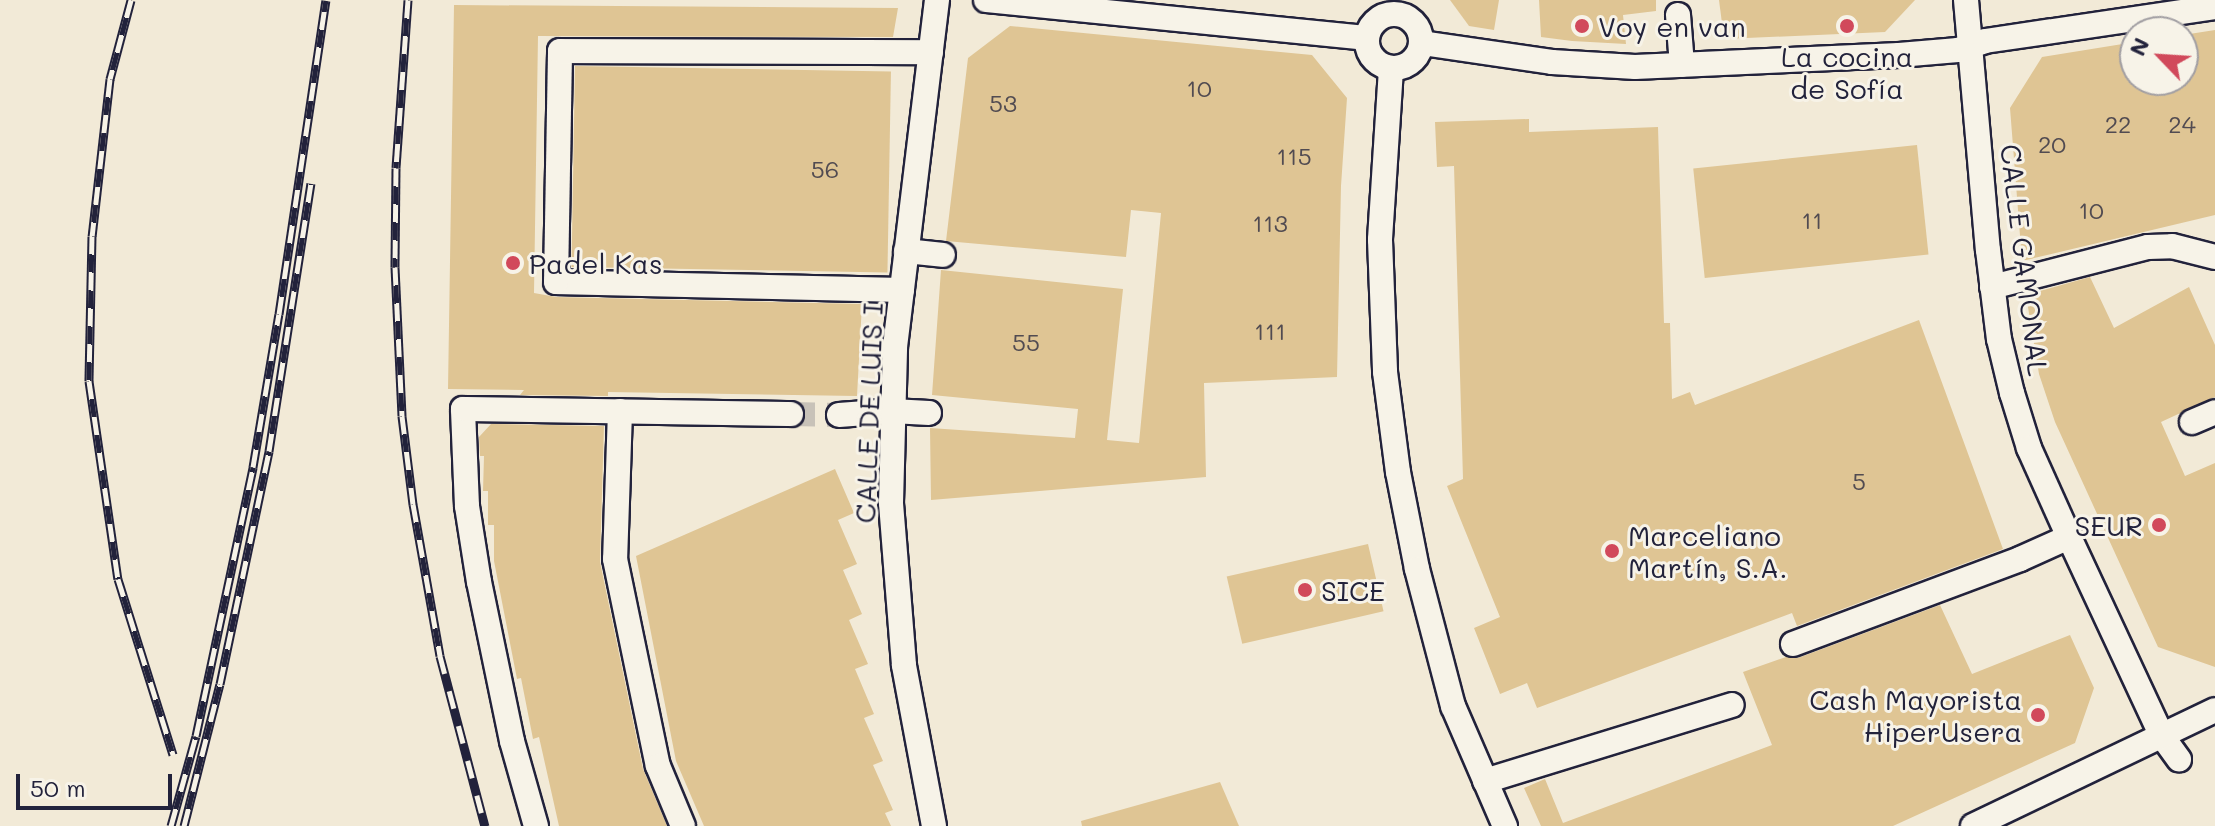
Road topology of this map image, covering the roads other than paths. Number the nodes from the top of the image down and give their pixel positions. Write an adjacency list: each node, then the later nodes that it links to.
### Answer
1 (937, 0): 10 (street, CALLE DE LUIS I)
2 (986, 0): 7 (street)
3 (1966, 0): 9 (street, CALLE GAMONAL)
4 (1400, 7): 7 (street); 8 (street)
5 (2215, 7): 9 (street)
6 (1678, 15): 11 (street)
7 (1366, 38): 12 (street)
8 (1422, 43): 11 (street); 12 (street)
9 (1971, 46): 11 (street); 16 (street, CALLE GAMONAL)
10 (931, 52): 13 (street, CALLE DE LUIS I); 17 (street)
11 (1682, 65)
12 (1391, 69): 31 (street)
13 (906, 251): 14 (street); 17 (street, CALLE DE LUIS I)
14 (943, 255)
15 (2215, 257): 16 (street)
16 (1992, 287): 25 (street, CALLE GAMONAL)
17 (902, 290): 19 (street, CALLE DE LUIS I)
18 (620, 411): 22 (street); 32 (street); 33 (street)
19 (892, 411): 21 (street); 23 (street); 34 (street, CALLE DE LUIS I)
20 (2215, 412): 24 (street)
21 (929, 413)
22 (791, 414)
23 (839, 415)
24 (2192, 422)
25 (2069, 537): 26 (street); 29 (street, CALLE GAMONAL)
26 (1793, 644)
27 (1732, 705): 31 (street)
28 (2215, 710): 29 (street)
29 (2162, 736): 30 (street, CALLE GAMONAL); 36 (street)
30 (2179, 759)
31 (1485, 781): 35 (street)
32 (536, 826)
33 (683, 826)
34 (934, 826)
35 (1505, 826)
36 (1973, 826)

